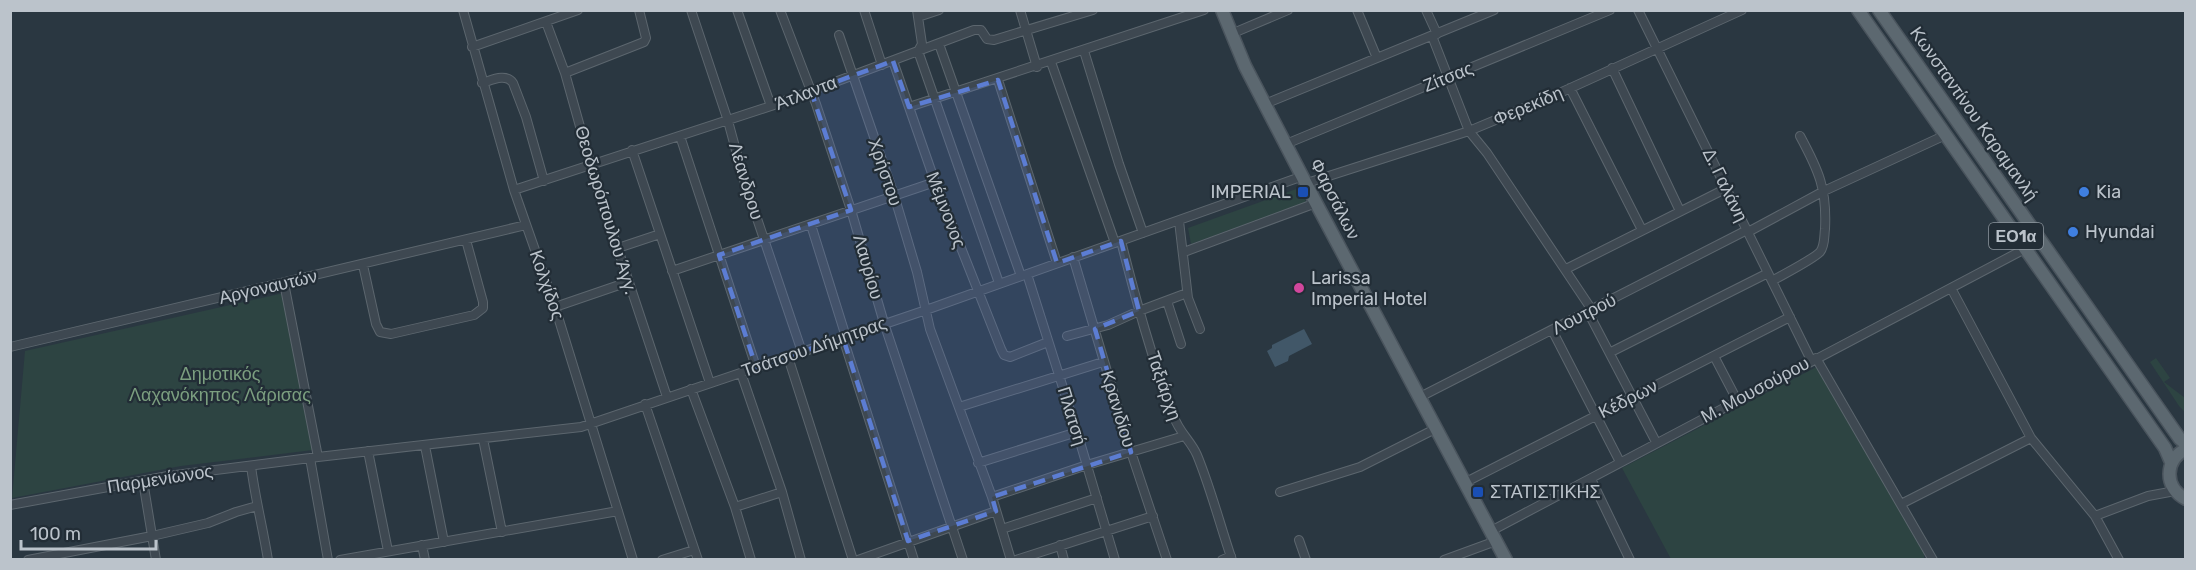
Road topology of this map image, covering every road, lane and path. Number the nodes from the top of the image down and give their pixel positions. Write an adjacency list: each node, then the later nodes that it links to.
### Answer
1 (463, 10): 29 (street, Κολχίδος)
2 (578, 10): 23 (street)
3 (639, 10): 39 (street)
4 (691, 10): 51 (street, Λέανδρου)
5 (737, 10): 49 (street)
6 (780, 10): 45 (street, Λαυρίου)
7 (864, 10): 36 (street)
8 (939, 10): 22 (street)
9 (1020, 10): 24 (street)
10 (1093, 10): 24 (street, Άτλαντα)
11 (1204, 10): 32 (street)
12 (1222, 10): 25 (main road, Φαρσάλων)
13 (1288, 10): 25 (street)
14 (1357, 10): 33 (street)
15 (1426, 10): 27 (street)
16 (1494, 10): 27 (street)
17 (1610, 10): 41 (street, Ζίτσας)
18 (1638, 10): 30 (street, Δ. Γαλάνη)
19 (1742, 10): 30 (street, Φερεκίδη)
20 (1858, 10): 143 (main road, Κωνσταντίνου Καραμανλή / ΕΟ1α)
21 (1880, 10): 138 (main road, Κωνσταντίνου Καραμανλή / ΕΟ1α)
22 (917, 14): 31 (street)
23 (546, 22): 29 (street); 39 (street, Θεοδωρόπουλου Άγγ.)
24 (1026, 32): 28 (street, Άτλαντα); 37 (street)
25 (1231, 34): 48 (main road, Φαρσάλων)
26 (839, 35): 40 (street, Χρήστου)
27 (1435, 35): 33 (street); 41 (street)
28 (939, 44): 31 (street, Άτλαντα); 46 (street, Πλατσή)
29 (472, 47): 43 (street, Κολχίδος)
30 (1657, 48): 38 (street, Φερεκίδη); 62 (street, Δ. Γαλάνη)
31 (918, 51): 34 (street, Άτλαντα); 47 (street)
32 (1084, 51): 35 (street); 74 (street)
33 (1377, 58): 48 (street)
34 (893, 61): 36 (street, Άτλαντα); 50 (street, Μέμνονος)
35 (1051, 62): 37 (street); 78 (street, Ταξιάρχη)
36 (882, 65): 40 (street, Άτλαντα)
37 (1037, 67): 42 (street)
38 (1612, 68): 44 (street, Φερεκίδη); 68 (street)
39 (565, 73): 58 (street, Θεοδωρόπουλου Άγγ.)
40 (852, 76): 45 (street, Άτλαντα); 65 (street, Χρήστου)
41 (1447, 78): 52 (street); 56 (street, Ζίτσας)
42 (998, 80): 46 (street); 84 (street)
43 (482, 83): 60 (street); 63 (street, Κολχίδος)
44 (1570, 88): 52 (street, Φερεκίδη); 72 (street)
45 (811, 91): 49 (street, Άτλαντα); 67 (street, Λαυρίου)
46 (955, 93): 47 (street); 89 (street, Πλατσή)
47 (935, 100): 50 (street); 93 (street)
48 (1265, 104): 56 (main road, Φαρσάλων)
49 (771, 106): 51 (street, Άτλαντα)
50 (909, 108): 61 (street, Μέμνονος)
51 (729, 121): 53 (street, Άτλαντα); 77 (street, Λέανδρου)
52 (1469, 131): 59 (street, Φερεκίδη); 86 (street)
53 (680, 136): 57 (street, Άτλαντα); 82 (street)
54 (1800, 136): 64 (street)
55 (1939, 138): 64 (street, Λουτρού)
56 (1286, 144): 59 (main road, Φαρσάλων)
57 (632, 150): 58 (street, Άτλαντα); 75 (street)
58 (591, 164): 60 (street, Άτλαντα); 79 (street, Θεοδωρόπουλου Άγγ.)
59 (1305, 180): 66 (main road, Φαρσάλων); 69 (street, Τσάτσου Δήμητρας)
60 (544, 181): 63 (street, Άτλαντα)
61 (935, 182): 65 (street); 95 (street, Μέμνονος)
62 (1726, 189): 68 (street); 73 (street, Δ. Γαλάνη)
63 (514, 190): 70 (street, Κολχίδος)
64 (1824, 191): 73 (street, Λουτρού); 90 (street)
65 (894, 195): 67 (street); 99 (street, Χρήστου)
66 (1316, 203): 80 (street); 125 (main road, Φαρσάλων)
67 (852, 210): 71 (street); 103 (street, Λαυρίου)
68 (1680, 212): 72 (street)
69 (1179, 221): 74 (street, Τσάτσου Δήμητρας); 80 (street)
70 (526, 225): 76 (street, Αργοναυτών); 98 (street, Κολχίδος)
71 (811, 225): 77 (street); 108 (street)
72 (1642, 230): 86 (street)
73 (1748, 232): 88 (street, Δ. Γαλάνη); 101 (street, Λουτρού)
74 (1143, 233): 78 (street, Τσάτσου Δήμητρας)
75 (660, 234): 79 (street); 87 (street)
76 (466, 240): 85 (street, Αργοναυτών); 85 (street)
77 (765, 240): 82 (street); 112 (street, Λέανδρου)
78 (1118, 242): 83 (street, Τσάτσου Δήμητρας); 100 (street, Ταξιάρχη)
79 (618, 248): 91 (street, Θεοδωρόπουλου Άγγ.)
80 (1184, 252): 96 (street)
81 (2019, 252): 94 (street, Μ. Μουσούρου)
82 (718, 255): 87 (street); 118 (street)
83 (1073, 257): 84 (street, Τσάτσου Δήμητρας); 104 (street, Κρανιδίου)
84 (1057, 263): 89 (street, Τσάτσου Δήμητρας)
85 (363, 265): 92 (street, Αργοναυτών)
86 (1566, 269): 101 (street)
87 (672, 271): 121 (street)
88 (1768, 273): 90 (street, Δ. Γαλάνη); 113 (street)
89 (1024, 275): 93 (street, Τσάτσου Δήμητρας); 109 (street, Πλατσή)
90 (1772, 281): 102 (street, Δ. Γαλάνη)
91 (628, 282): 98 (street); 124 (street, Θεοδωρόπουλου Άγγ.)
92 (284, 283): 111 (street, Αργοναυτών); 141 (street)
93 (999, 283): 95 (street, Τσάτσου Δήμητρας)
94 (1951, 288): 116 (street, Μ. Μουσούρου); 134 (street)
95 (977, 291): 99 (street, Τσάτσου Δήμητρας); 109 (street, Μέμνονος)
96 (1187, 293): 97 (street); 105 (street)
97 (1167, 301): 100 (street); 110 (street)
98 (555, 307): 130 (street, Κολχίδος)
99 (926, 310): 103 (street, Τσάτσου Δήμητρας); 128 (street, Χρήστου)
100 (1139, 311): 104 (street); 133 (street, Ταξιάρχη)
101 (1590, 311): 106 (street, Λουτρού); 113 (street)
102 (1790, 317): 114 (street, Κέδρων); 116 (street, Δ. Γαλάνη)
103 (884, 323): 108 (street, Τσάτσου Δήμητρας); 166 (street, Λαυρίου)
104 (1095, 328): 107 (street); 117 (street, Κρανιδίου)
105 (1200, 330)
106 (1552, 330): 125 (street, Λουτρού); 129 (street)
107 (1067, 336)
108 (844, 337): 112 (street, Τσάτσου Δήμητρας); 173 (street)
109 (1048, 342): 120 (street, Πλατσή)
110 (1181, 344)
111 (10, 347)
112 (802, 352): 115 (street, Τσάτσου Δήμητρας)
113 (1611, 352): 123 (street)
114 (1714, 356): 123 (street, Κέδρων); 126 (street)
115 (788, 357): 118 (street, Τσάτσου Δήμητρας); 191 (street)
116 (1814, 359): 126 (street, Μ. Μουσούρου); 158 (street, Δ. Γαλάνη)
117 (1103, 363): 120 (street); 140 (street, Κρανιδίου)
118 (756, 367): 119 (street, Τσάτσου Δήμητρας)
119 (741, 373): 121 (street, Τσάτσου Δήμητρας); 152 (street)
120 (1059, 376): 128 (street); 132 (street, Πλατσή)
121 (710, 383): 122 (street, Τσάτσου Δήμητρας)
122 (692, 389): 124 (street, Τσάτσου Δήμητρας); 161 (street)
123 (1634, 395): 129 (street, Κέδρων); 136 (street)
124 (667, 397): 127 (street, Τσάτσου Δήμητρας)
125 (1420, 397): 131 (main road, Φαρσάλων)
126 (1737, 400): 136 (street, Μ. Μουσούρου)
127 (645, 405): 130 (street, Τσάτσου Δήμητρας); 177 (street)
128 (959, 407): 144 (street, Χρήστου)
129 (1596, 416): 142 (street); 150 (street, Κέδρων)
130 (591, 425): 135 (street, Τσάτσου Δήμητρας); 162 (street, Κολχίδος)
131 (1437, 428): 150 (main road, Φαρσάλων); 153 (street)
132 (1077, 432): 144 (street); 145 (street, Πλατσή)
133 (1184, 436): 140 (street); 179 (street, Ταξιάρχη)
134 (2031, 438): 158 (street); 165 (street)
135 (483, 439): 137 (street, Τσάτσου Δήμητρας); 168 (street)
136 (1656, 442): 142 (street, Μ. Μουσούρου)
137 (425, 446): 139 (street, Τσάτσου Δήμητρας); 174 (street)
138 (2186, 446): 143 (main road, ΕΟ1α)
139 (368, 451): 141 (street, Τσάτσου Δήμητρας); 178 (street)
140 (1131, 452): 145 (street); 164 (street, Κρανιδίου)
141 (314, 457): 146 (street, Παρμενίωνος); 183 (street)
142 (1620, 462): 148 (street, Μ. Μουσούρου)
143 (2171, 462): 147 (main road)
144 (978, 463): 155 (street, Χρήστου)
145 (1087, 465): 155 (street); 156 (street, Πλατσή)
146 (251, 466): 149 (street, Παρμενίωνος); 160 (street)
147 (2169, 478): 151 (main road); 154 (street)
148 (1591, 479): 171 (street, Μ. Μουσούρου); 203 (street)
149 (143, 481): 159 (street, Παρμενίωνος); 170 (street)
150 (1466, 482): 171 (main road, Φαρσάλων)
151 (2175, 491): 154 (street); 157 (main road)
152 (782, 492): 161 (street); 190 (street)
153 (1280, 492)
154 (2148, 495): 165 (street)
155 (992, 497): 163 (street, Χρήστου)
156 (1097, 498): 167 (street); 169 (street, Πλατσή)
157 (2186, 499)
158 (1900, 504): 204 (street, Δ. Γαλάνη)
159 (10, 506)
160 (256, 506): 170 (street); 182 (street)
161 (735, 507): 189 (street)
162 (618, 511): 168 (street); 186 (street, Κολχίδος)
163 (996, 511): 166 (street); 167 (street, Χρήστου)
164 (1153, 516): 169 (street); 198 (street, Κρανιδίου)
165 (2095, 516): 205 (street)
166 (951, 527): 173 (street); 194 (street, Λαυρίου)
167 (1002, 529): 195 (street, Χρήστου)
168 (502, 531): 174 (street)
169 (1107, 531): 176 (street); 197 (street, Πλατσή)
170 (152, 536): 180 (street); 181 (street)
171 (1494, 536): 201 (street, Μ. Μουσούρου); 202 (main road, Φαρσάλων)
172 (1299, 540): 200 (street)
173 (908, 541): 192 (street); 193 (street)
174 (444, 542): 175 (street)
175 (422, 545): 178 (street); 185 (street)
176 (1060, 545): 195 (street); 196 (street)
177 (694, 550): 187 (street); 188 (street)
178 (387, 551): 184 (street)
179 (1231, 558): 199 (street)
180 (28, 560)
181 (156, 560)
182 (268, 560)
183 (328, 560)
184 (340, 560)
185 (425, 560)
186 (633, 560)
187 (662, 560)
188 (698, 560)
189 (751, 560)
190 (801, 560)
191 (853, 560)
192 (858, 560)
193 (914, 560)
194 (963, 560)
195 (1013, 560)
196 (1064, 560)
197 (1115, 560)
198 (1167, 560)
199 (1222, 560)
200 (1306, 560)
201 (1444, 560)
202 (1506, 560)
203 (1630, 560)
204 (1933, 560)
205 (2119, 560)

